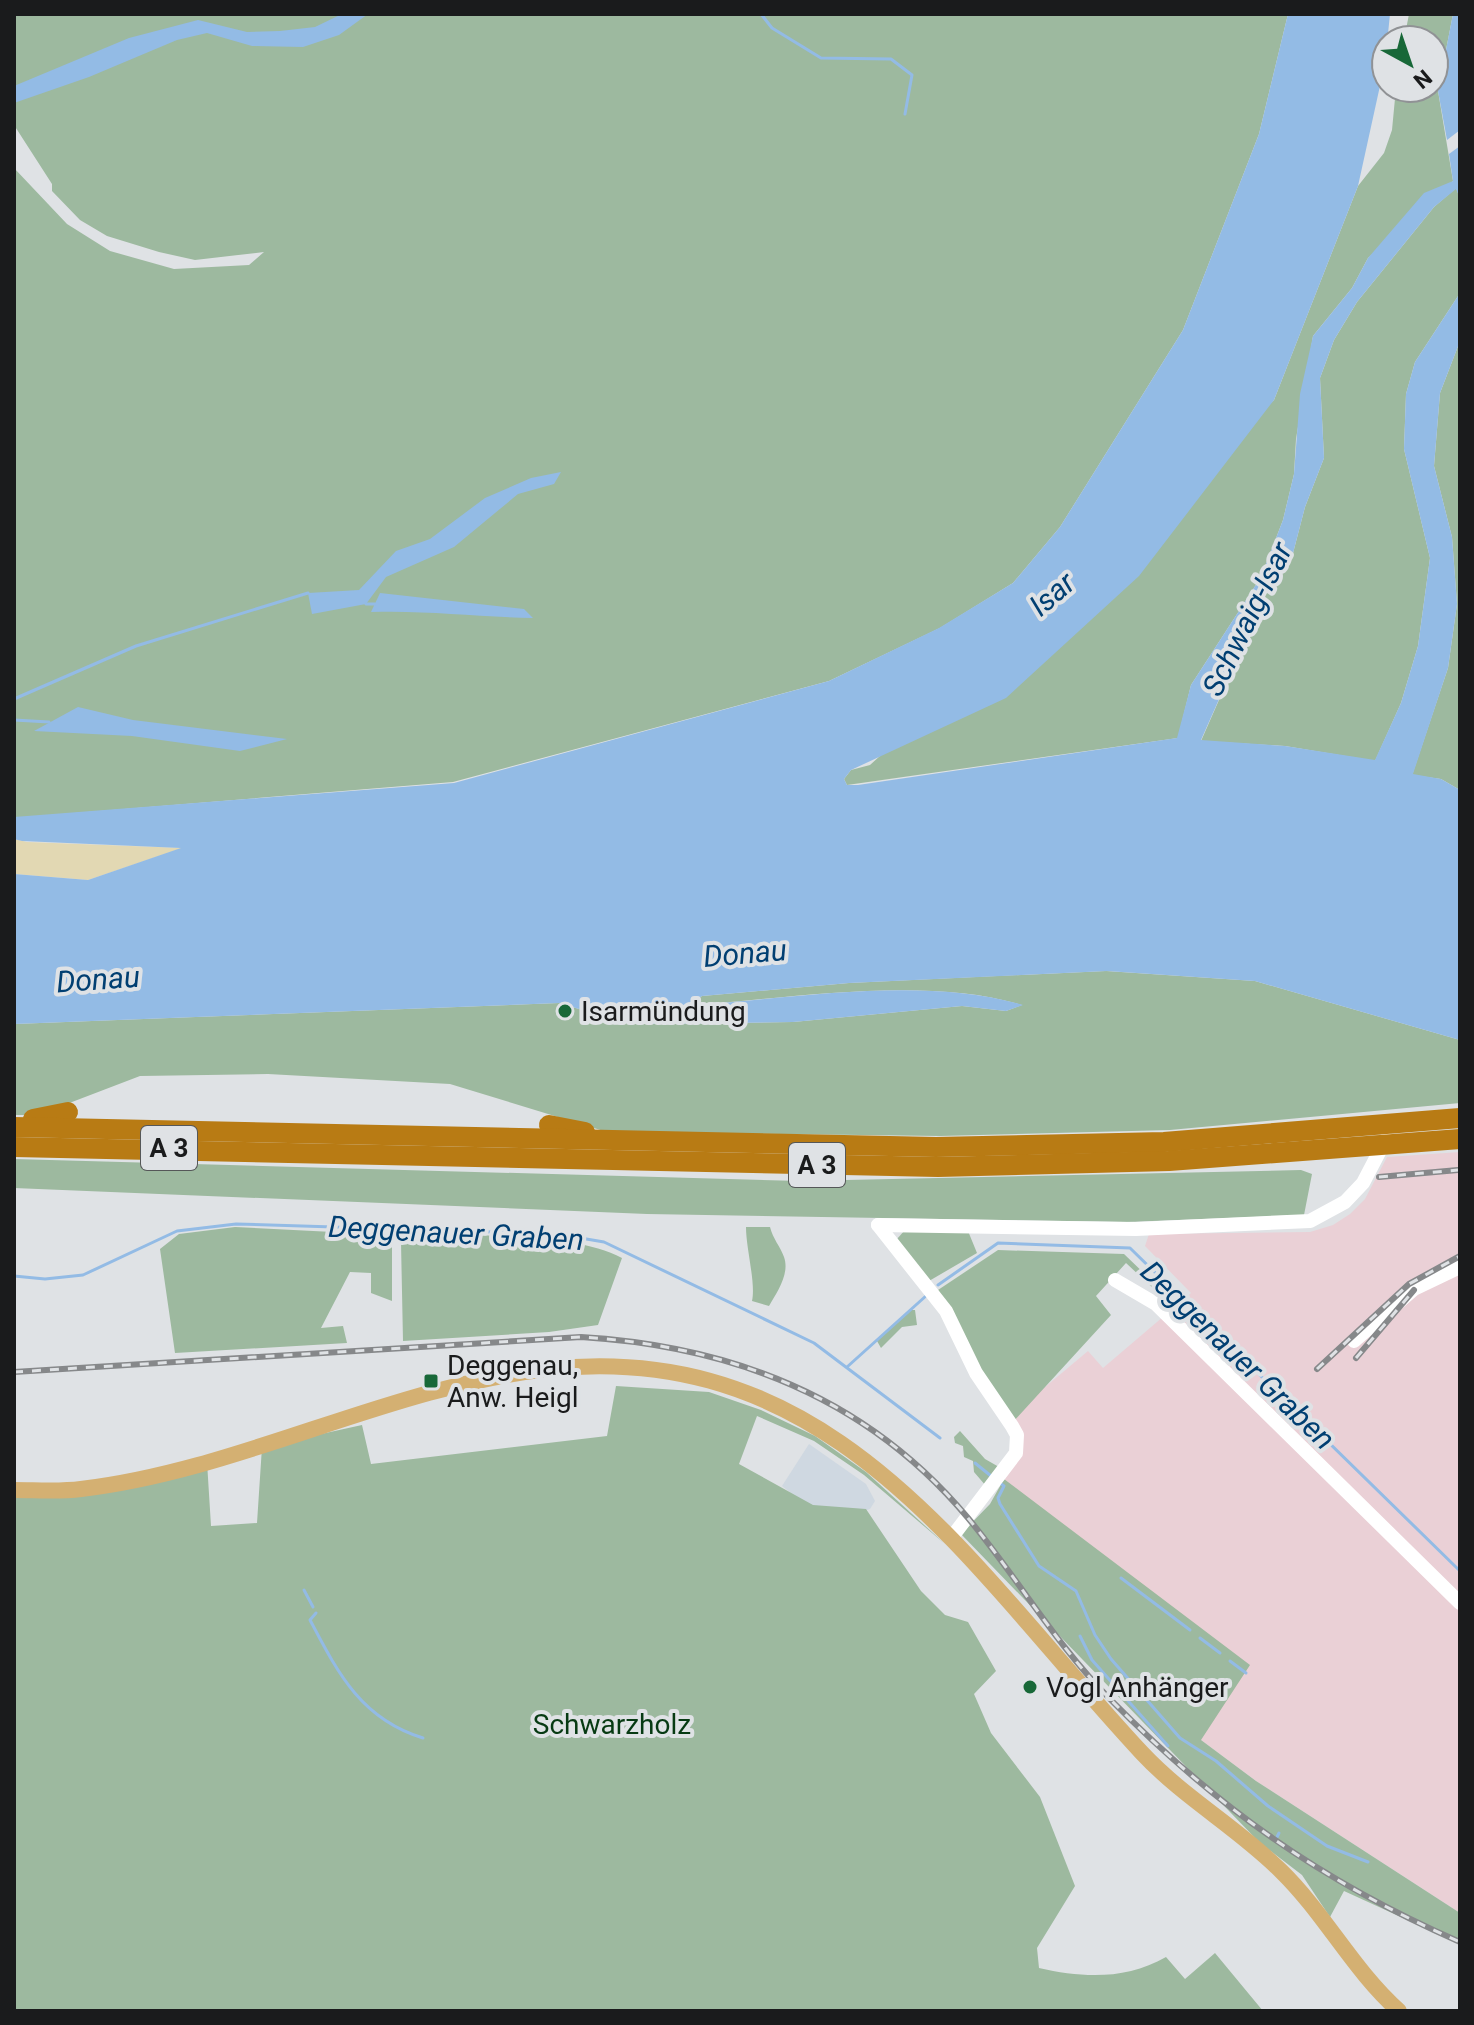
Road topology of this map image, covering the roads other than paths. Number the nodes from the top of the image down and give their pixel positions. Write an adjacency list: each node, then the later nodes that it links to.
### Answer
1 (68, 1112): 5 (highway)
2 (1396, 1116): 14 (street)
3 (1460, 1118): 7 (highway, A 3)
4 (549, 1125): 8 (highway)
5 (14, 1127): 8 (highway, A 3)
6 (1460, 1139): 7 (highway, A 3)
7 (1307, 1142): 8 (highway, A 3); 9 (highway, A 3)
8 (611, 1143)
9 (14, 1147)
10 (1460, 1267): 12 (street)
11 (1115, 1280): 15 (street)
12 (1354, 1341)
13 (14, 1490): 14 (main road)
14 (952, 1537): 16 (main road)
15 (1460, 1603)
16 (1399, 2011)

